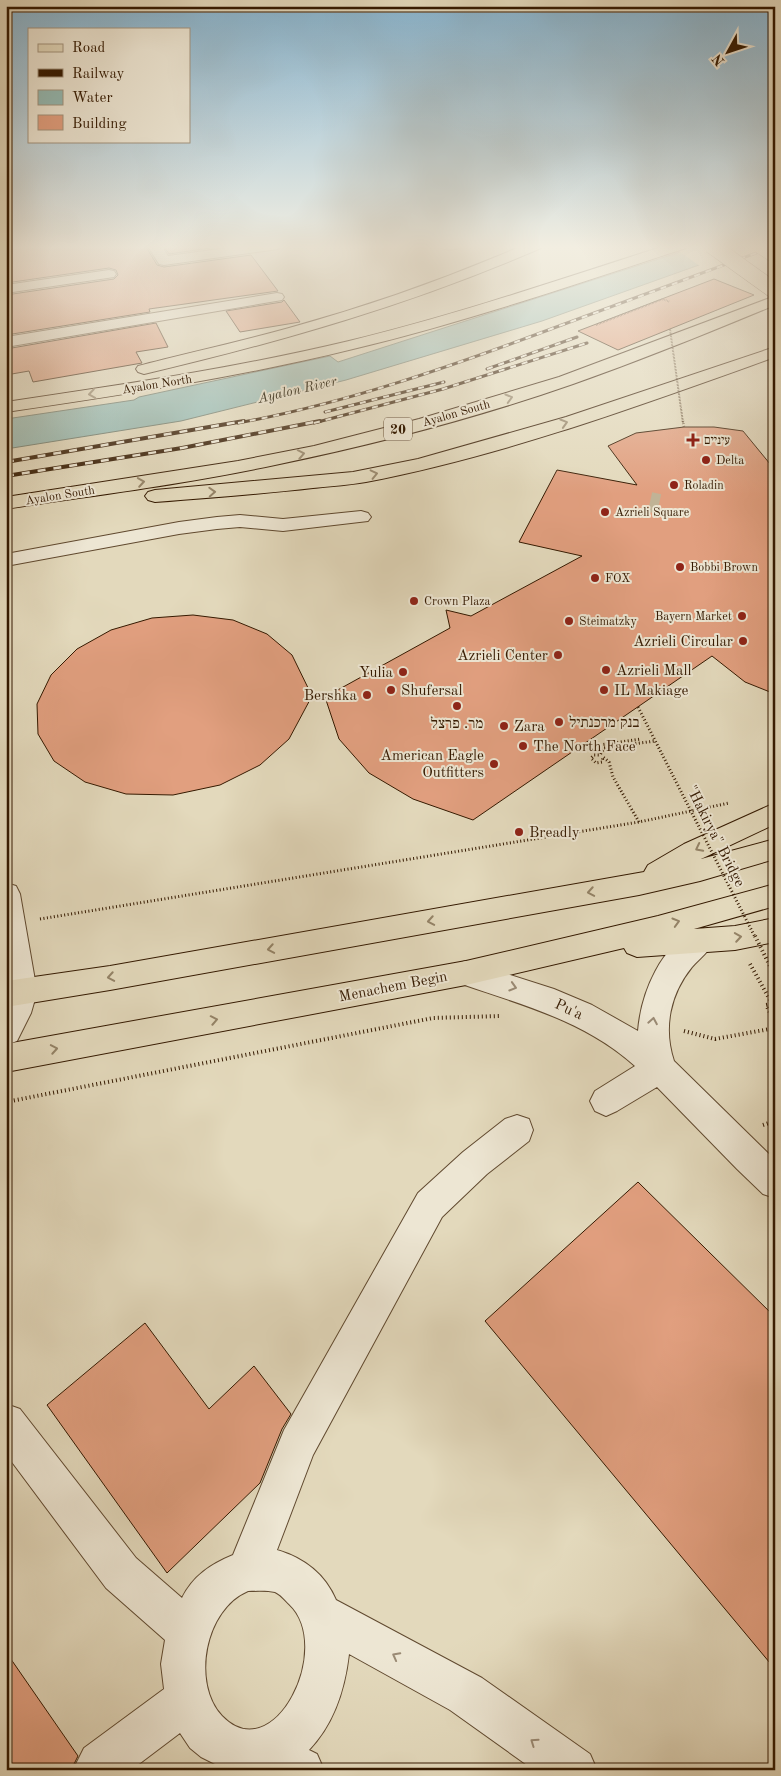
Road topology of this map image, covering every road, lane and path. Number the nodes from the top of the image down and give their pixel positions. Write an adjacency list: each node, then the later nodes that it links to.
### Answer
1 (91, 328): 6 (street)
2 (312, 328): 8 (main road)
3 (416, 328): 9 (main road, Ayalon North, one-way to 9)
4 (696, 328): 11 (main road, Ayalon South / 20, one-way to 4)
5 (670, 329): 10 (path, bridge)
6 (6, 342)
7 (770, 354): 11 (main road, one-way to 7)
8 (6, 401)
9 (6, 407)
10 (684, 427)
11 (6, 504)
12 (361, 517): 13 (street)
13 (6, 560)
14 (638, 707): 16 (path, "Hakirya" Bridge, bridge)
15 (640, 739): 17 (path)
16 (655, 741): 17 (path); 31 (path, "Hakirya" Bridge, bridge)
17 (604, 748): 20 (path)
18 (730, 803): 20 (path)
19 (775, 813): 22 (main road, one-way to 22)
20 (639, 822): 25 (path)
21 (775, 849): 22 (main road)
22 (639, 884): 32 (main road, one-way to 32)
23 (6, 894): 25 (street)
24 (775, 895): 29 (main road, Menachem Begin, one-way to 24)
25 (11, 924): 32 (street)
26 (774, 932): 27 (main road, one-way to 26)
27 (735, 938): 28 (main road); 34 (path)
28 (700, 941): 29 (main road); 37 (street, Pu'a, one-way to 28)
29 (561, 951): 30 (main road, Menachem Begin)
30 (466, 973): 40 (main road, Menachem Begin, one-way to 30); 41 (street, Pu'a, one-way to 41)
31 (775, 976)
32 (14, 993): 39 (street)
33 (775, 1003): 36 (path, bridge)
34 (775, 1009)
35 (502, 1016): 43 (path)
36 (775, 1022)
37 (652, 1023): 38 (path); 41 (street, Pu'a)
38 (775, 1028)
39 (6, 1032)
40 (6, 1058)
41 (660, 1068): 42 (street); 45 (street, Pu'a)
42 (606, 1101)
43 (6, 1102)
44 (517, 1130): 47 (street)
45 (775, 1182)
46 (6, 1423): 49 (street)
47 (248, 1570): 48 (street); 49 (street)
48 (320, 1615): 51 (street); 54 (street, one-way to 48)
49 (188, 1632): 50 (street)
50 (187, 1700): 51 (street); 52 (street)
51 (260, 1751): 53 (street)
52 (96, 1770)
53 (301, 1770)
54 (574, 1770)

